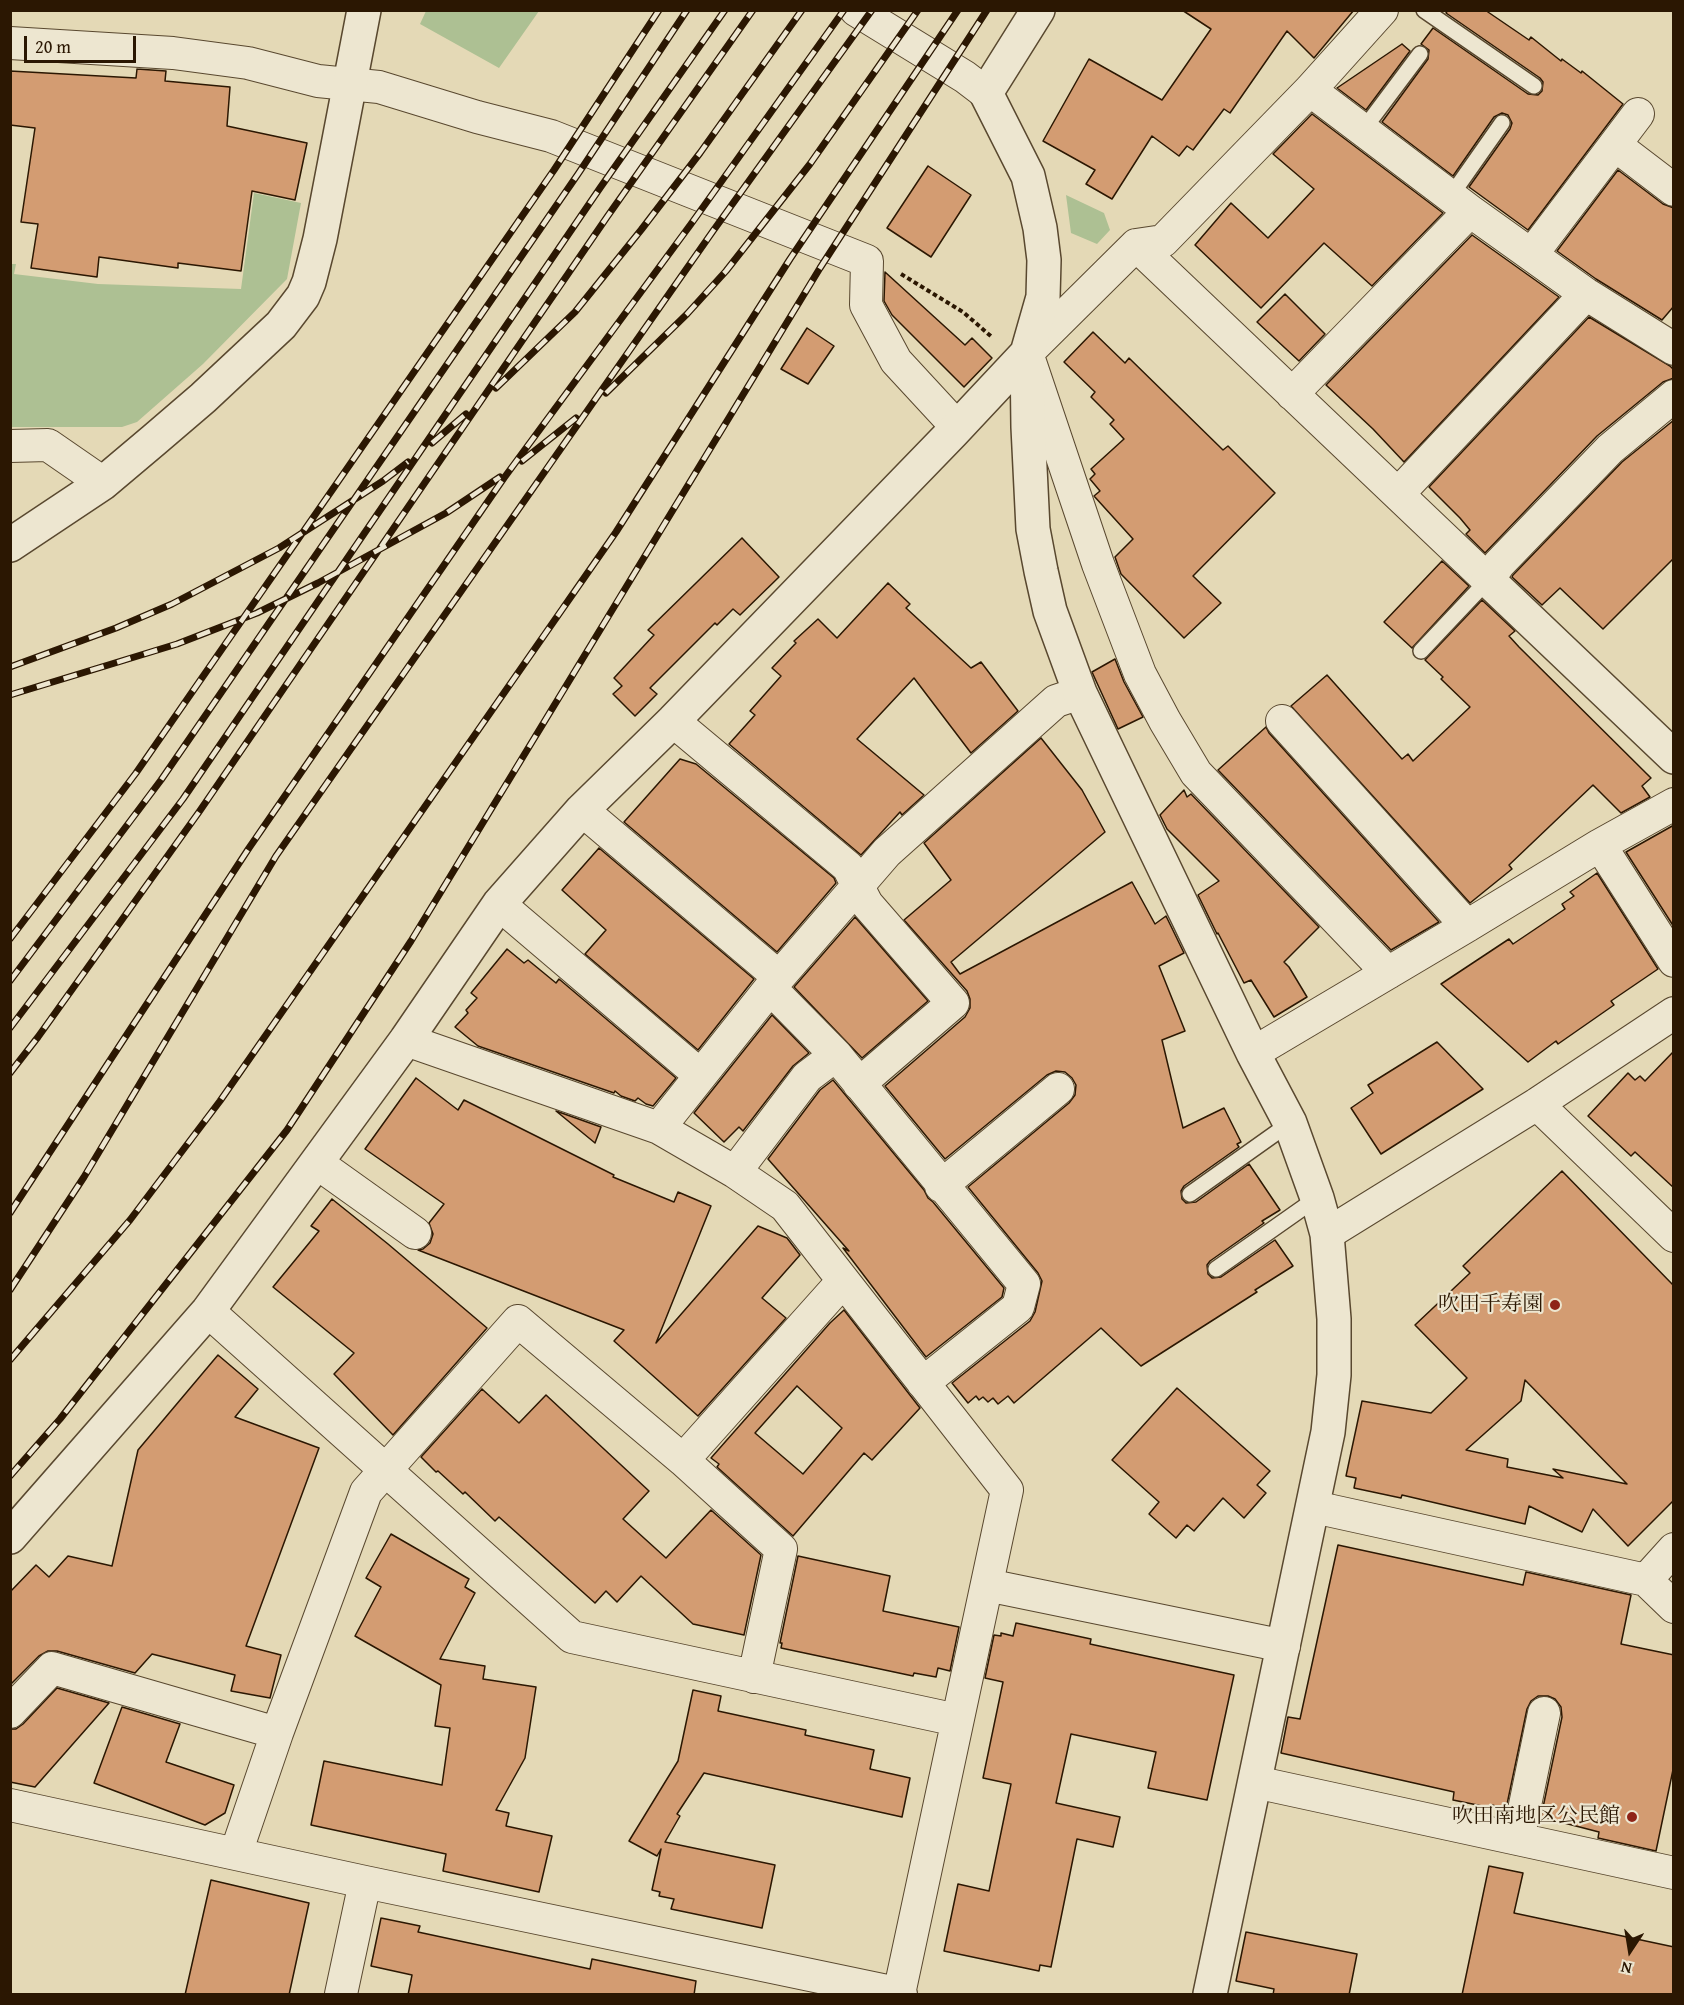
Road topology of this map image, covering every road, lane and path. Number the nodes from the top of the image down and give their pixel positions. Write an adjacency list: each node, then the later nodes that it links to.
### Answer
1 (364, 10): 8 (street)
2 (856, 10): 11 (street)
3 (1038, 10): 11 (street)
4 (1382, 10): 10 (street)
5 (1424, 10): 9 (lane)
6 (10, 43): 8 (street)
7 (1420, 54): 14 (lane)
8 (350, 85): 27 (street); 29 (street)
9 (1534, 86)
10 (1310, 90): 14 (street); 18 (street)
11 (986, 93): 24 (street)
12 (1638, 114): 15 (street)
13 (1502, 123): 17 (lane)
14 (1363, 130): 17 (street)
15 (1616, 145): 16 (street); 19 (street)
16 (1674, 190)
17 (1460, 204): 19 (street); 25 (street)
18 (1136, 245): 24 (street); 25 (street)
19 (1532, 254): 21 (street)
20 (915, 282): 22 (path)
21 (1586, 294): 23 (street); 30 (street)
22 (995, 340)
23 (1674, 349)
24 (1027, 353): 27 (street); 34 (street); 45 (street)
25 (1292, 394): 30 (street)
26 (1674, 396): 32 (street)
27 (957, 428): 35 (street)
28 (10, 446): 29 (street)
29 (103, 483): 31 (street)
30 (1398, 494): 32 (street)
31 (10, 545)
32 (1488, 580): 33 (lane); 37 (street)
33 (1421, 651)
34 (1080, 693): 41 (street); 49 (street)
35 (673, 721): 39 (street); 41 (street)
36 (1282, 721): 43 (street)
37 (1674, 757)
38 (1674, 804): 40 (street)
39 (582, 810): 42 (street); 46 (street)
40 (1600, 844): 43 (street); 44 (street)
41 (858, 885): 46 (street); 52 (street)
42 (499, 904): 48 (street); 51 (street)
43 (1467, 926): 45 (street)
44 (1674, 961)
45 (1388, 973): 49 (street)
46 (775, 983): 50 (street); 51 (street)
47 (1674, 1013): 54 (street)
48 (406, 1040): 56 (street); 57 (street)
49 (1253, 1053): 55 (street)
50 (836, 1055): 52 (street); 58 (street)
51 (700, 1075): 56 (street)
52 (860, 1084): 59 (street)
53 (1058, 1089): 59 (street)
54 (1537, 1104): 63 (street); 64 (street)
55 (1290, 1123): 60 (lane); 61 (street)
56 (659, 1128): 58 (street)
57 (317, 1162): 62 (street); 67 (street)
58 (735, 1172): 66 (street)
59 (942, 1186): 68 (street)
60 (1190, 1194)
61 (1317, 1198): 63 (street); 65 (lane)
62 (415, 1233)
63 (1327, 1234): 71 (street)
64 (1674, 1236)
65 (1216, 1269)
66 (843, 1281): 68 (street); 69 (street)
67 (208, 1311): 70 (street); 72 (street)
68 (923, 1383): 75 (street)
69 (683, 1460): 70 (street); 78 (street)
70 (386, 1470): 78 (street); 82 (street)
71 (1314, 1507): 74 (street); 77 (street)
72 (10, 1537)
73 (1674, 1549): 74 (street)
74 (1646, 1580): 76 (street)
75 (987, 1584): 77 (street); 81 (street)
76 (1674, 1607)
77 (1284, 1646): 83 (street)
78 (754, 1677): 81 (street)
79 (10, 1712): 82 (street)
80 (1544, 1713): 85 (street)
81 (957, 1720): 89 (street)
82 (277, 1733): 86 (street)
83 (1255, 1782): 85 (street); 91 (street)
84 (10, 1805): 86 (street)
85 (1518, 1839): 87 (street)
86 (236, 1853): 88 (street)
87 (1674, 1873)
88 (365, 1882): 89 (street); 90 (street)
89 (900, 1994)
90 (341, 1995)
91 (1210, 1995)

